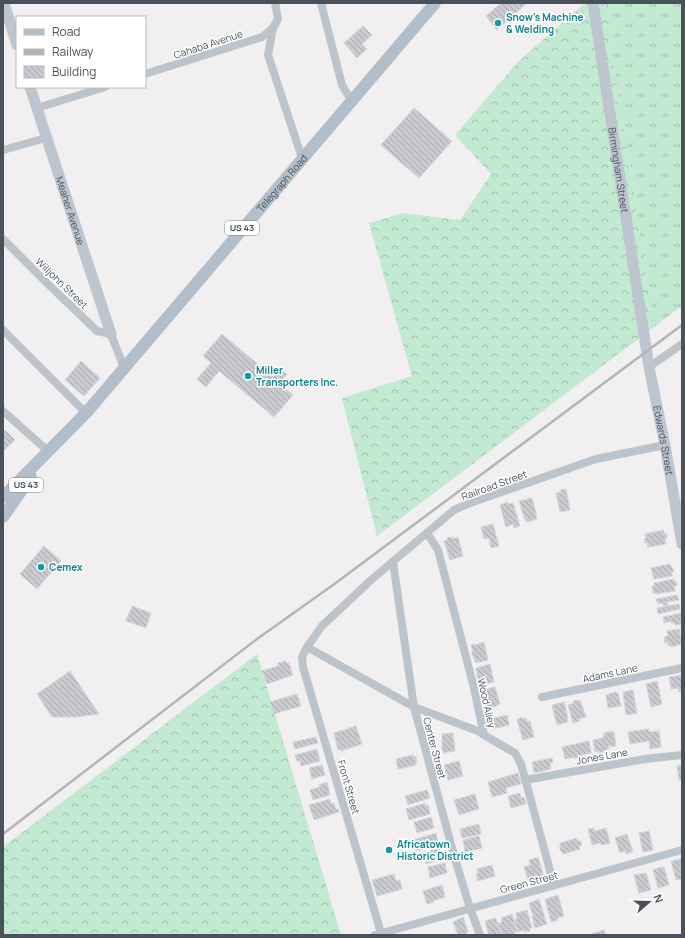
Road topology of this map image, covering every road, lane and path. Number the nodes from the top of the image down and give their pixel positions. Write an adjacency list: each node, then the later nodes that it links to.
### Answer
1 (275, 3): 6 (street)
2 (321, 3): 13 (street)
3 (435, 3): 13 (main road, Telegraph Road / US 43)
4 (593, 3): 21 (street, Birmingham Street)
5 (4, 5): 8 (street)
6 (273, 28): 7 (street, Cahaba Avenue); 9 (street)
7 (262, 37): 9 (street); 10 (street, Cahaba Avenue)
8 (16, 41)
9 (268, 55): 17 (street)
10 (146, 74)
11 (30, 88): 14 (street, Meaher Avenue)
12 (102, 88): 14 (street)
13 (352, 100): 17 (main road, Telegraph Road / US 43)
14 (37, 108): 15 (street, Meaher Avenue)
15 (46, 138): 16 (street); 20 (street, Meaher Avenue)
16 (3, 150)
17 (302, 158): 24 (main road, Telegraph Road / US 43)
18 (3, 239): 20 (street, Willjohn Street)
19 (3, 330): 26 (street)
20 (111, 334): 24 (street)
21 (644, 337): 23 (street, Edwards Street)
22 (682, 344): 23 (street)
23 (649, 367): 27 (street, Edwards Street)
24 (124, 368): 26 (main road, Telegraph Road / US 43)
25 (3, 411): 28 (street)
26 (86, 413): 28 (main road, Telegraph Road / US 43)
27 (665, 445): 31 (street, Railroad Street); 32 (street, Edwards Street)
28 (49, 452): 29 (main road, Telegraph Road / US 43); 30 (main road, Telegraph Road / US 43)
29 (3, 497)
30 (3, 517)
31 (427, 533): 33 (street, Railroad Street); 38 (street, Wood Alley)
32 (682, 544)
33 (393, 562): 34 (street, Railroad Street); 37 (street, Center Street)
34 (307, 647): 37 (street); 44 (street, Front Street)
35 (682, 668): 36 (street, Adams Lane)
36 (542, 697)
37 (414, 707): 38 (street); 43 (street, Center Street)
38 (484, 735): 40 (street, Wood Alley)
39 (682, 755): 40 (street, Jones Lane)
40 (525, 780): 42 (street, Wood Alley)
41 (682, 850): 42 (street, Green Street)
42 (554, 885): 43 (street, Green Street)
43 (470, 908): 44 (street, Green Street); 45 (street, Center Street)
44 (378, 934)
45 (480, 935)

